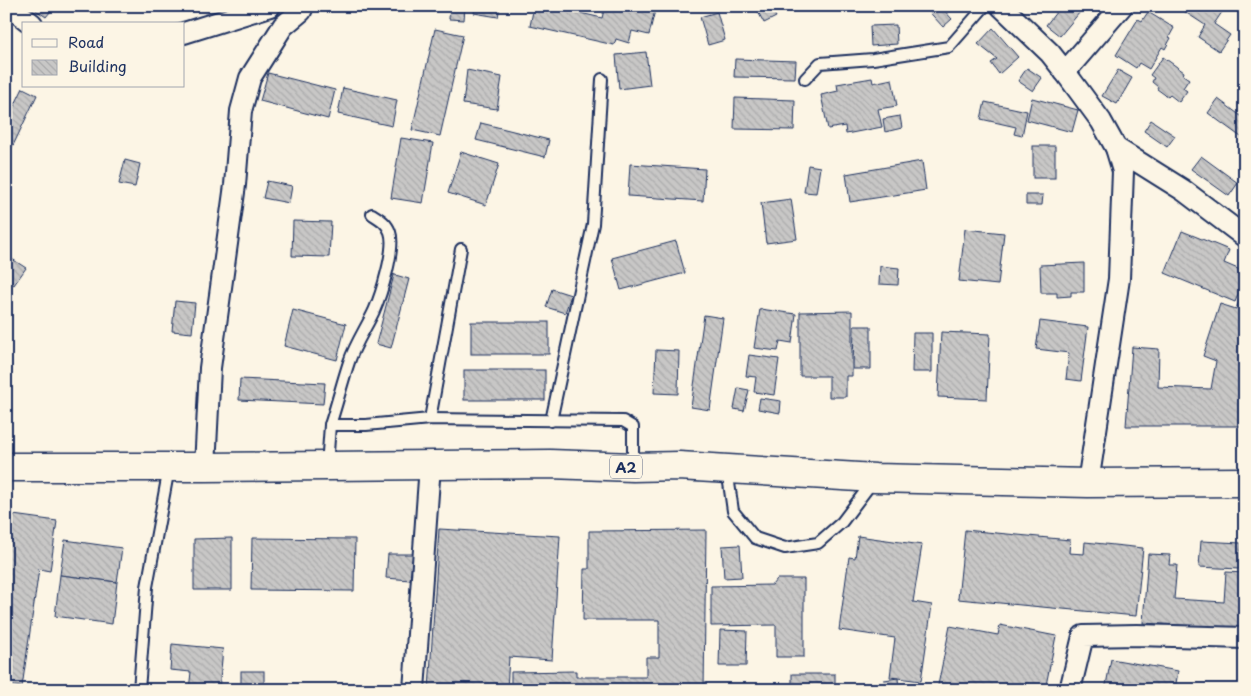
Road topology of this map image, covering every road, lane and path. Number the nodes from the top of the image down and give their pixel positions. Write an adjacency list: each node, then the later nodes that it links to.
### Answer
1 (9, 6): 7 (street)
2 (270, 6): 8 (street)
3 (303, 6): 23 (street)
4 (985, 6): 11 (lane)
5 (1001, 6): 9 (street)
6 (1122, 6): 9 (street)
7 (29, 22)
8 (185, 33)
9 (1066, 72): 12 (street)
10 (602, 79): 17 (lane)
11 (805, 79)
12 (1116, 148): 14 (street); 28 (street)
13 (372, 214): 18 (lane)
14 (1245, 237)
15 (461, 249): 16 (lane)
16 (430, 419): 17 (lane); 18 (lane)
17 (551, 421): 24 (lane)
18 (330, 425): 21 (lane)
19 (430, 465): 21 (main road, A2); 24 (main road, A2); 31 (street)
20 (6, 466): 22 (main road, A2)
21 (327, 466): 23 (main road, A2)
22 (170, 467): 23 (main road, A2); 30 (lane)
23 (205, 467)
24 (633, 467): 25 (main road, A2)
25 (727, 468): 26 (main road, A2); 26 (lane)
26 (875, 478): 28 (main road, A2)
27 (1245, 482): 28 (main road, A2)
28 (1088, 483)
29 (1245, 638): 32 (street)
30 (139, 690)
31 (414, 690)
32 (1070, 690)

